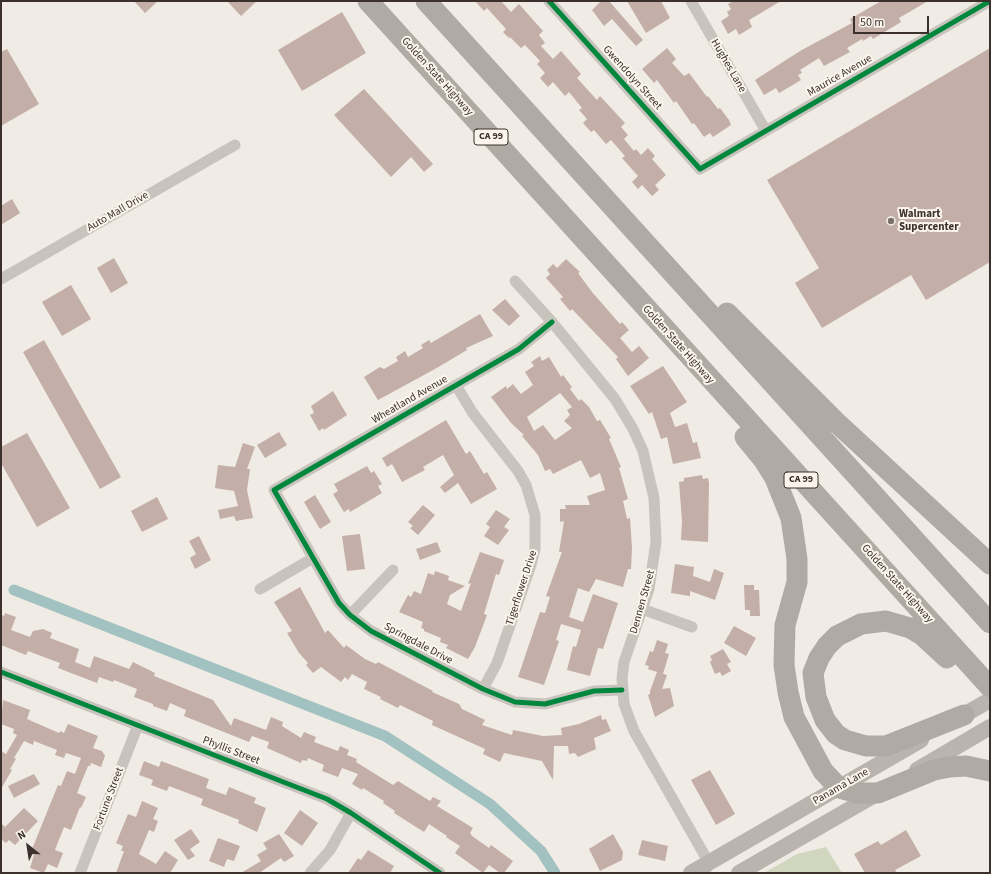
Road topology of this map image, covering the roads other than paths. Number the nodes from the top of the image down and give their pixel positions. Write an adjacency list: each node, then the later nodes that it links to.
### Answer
1 (368, 1): 10 (highway, Golden State Highway / CA 99)
2 (426, 1): 9 (highway)
3 (549, 1): 8 (street, Gwendolyn Street)
4 (691, 1): 6 (street, Hughes Lane)
5 (990, 1): 6 (street, Maurice Avenue)
6 (766, 131): 8 (street, Maurice Avenue)
7 (235, 145): 11 (street, Auto Mall Drive)
8 (700, 168)
9 (669, 269): 17 (highway); 19 (highway)
10 (613, 273): 27 (highway, Golden State Highway / CA 99); 35 (highway)
11 (1, 279)
12 (515, 281): 13 (street, Dennen Street)
13 (552, 322): 14 (street, Wheatland Avenue); 21 (street, Dennen Street)
14 (456, 385): 15 (street, Wheatland Avenue); 28 (street, Tigerflower Drive)
15 (274, 490): 16 (street, Springdale Drive)
16 (313, 558): 20 (street); 22 (street, Springdale Drive)
17 (990, 564)
18 (394, 570): 22 (street)
19 (953, 582): 23 (highway); 24 (highway)
20 (260, 589)
21 (642, 609): 25 (street); 29 (street, Dennen Street)
22 (350, 615): 28 (street, Springdale Drive)
23 (990, 618)
24 (990, 623)
25 (692, 627)
26 (1, 672): 32 (street, Phyllis Street)
27 (990, 687)
28 (483, 689): 29 (street, Springdale Drive)
29 (622, 690): 38 (street, Dennen Street)
30 (990, 700): 31 (main road, Panama Lane); 31 (highway)
31 (964, 715): 35 (main road, Panama Lane)
32 (138, 725): 37 (street, Phyllis Street); 39 (street, Fortune Street)
33 (990, 727): 36 (main road)
34 (990, 771): 36 (highway)
35 (839, 788): 36 (highway); 38 (main road, Panama Lane)
36 (878, 793): 43 (main road)
37 (351, 813): 40 (street); 41 (street, Phyllis Street)
38 (708, 868): 42 (main road, Panama Lane)
39 (80, 873)
40 (310, 873)
41 (440, 873)
42 (691, 873)
43 (739, 873)

